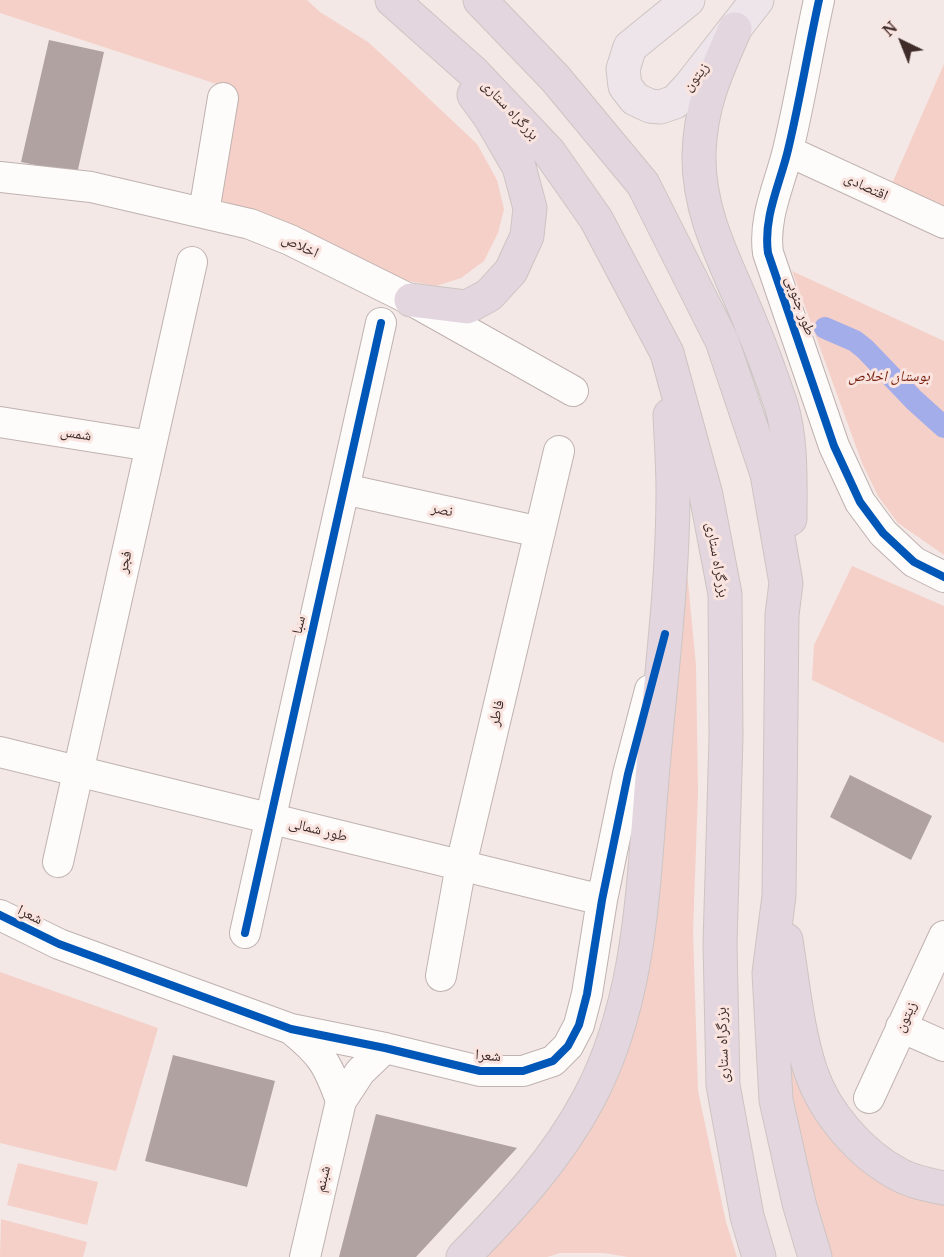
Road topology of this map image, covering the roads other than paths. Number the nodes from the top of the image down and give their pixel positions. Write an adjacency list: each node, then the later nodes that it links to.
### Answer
1 (392, 0): 8 (highway, بزرگراه ستاری)
2 (480, 0): 26 (highway)
3 (688, 0): 7 (main road, زیتون)
4 (757, 0): 7 (main road, زیتون)
5 (798, 0): 9 (street)
6 (819, 0): 9 (street, طور جنوبی)
7 (735, 29): 26 (highway)
8 (428, 30): 16 (highway); 18 (highway, بزرگراه ستاری)
9 (812, 31): 11 (street, طور جنوبی)
10 (223, 98): 13 (street)
11 (788, 151): 14 (street, اقتصادی); 25 (street, طور جنوبی)
12 (0, 177): 13 (street, اخلاص)
13 (204, 212): 16 (street, اخلاص)
14 (944, 223)
15 (192, 262): 21 (street, فجر)
16 (411, 300): 19 (street, اخلاص)
17 (381, 323): 23 (street, سبا)
18 (667, 353): 27 (highway); 48 (highway, بزرگراه ستاری)
19 (573, 392)
20 (0, 422): 21 (street, شمس)
21 (151, 446): 29 (street, فجر)
22 (559, 451): 24 (street, فاطر)
23 (344, 489): 24 (street, نصر); 30 (street, سبا)
24 (540, 532): 32 (street, فاطر)
25 (944, 577)
26 (786, 584): 33 (highway)
27 (665, 634): 34 (street, شعرا); 47 (highway)
28 (0, 752): 29 (street, طور شمالی)
29 (78, 771): 30 (street, طور شمالی); 31 (street, فجر)
30 (270, 818): 32 (street, طور شمالی); 36 (street, سبا)
31 (58, 862)
32 (461, 866): 34 (street, طور شمالی); 38 (street, فاطر)
33 (779, 896): 45 (highway); 49 (highway)
34 (602, 900): 42 (street, شعرا)
35 (0, 915): 40 (street, شعرا)
36 (244, 933)
37 (944, 936): 39 (street, زیتون)
38 (441, 976)
39 (902, 1027): 41 (street); 43 (street, زیتون)
40 (291, 1029): 42 (street, شعرا); 44 (street)
41 (944, 1046)
42 (385, 1048): 44 (street)
43 (868, 1098)
44 (341, 1101): 46 (street, شبنم)
45 (944, 1188)
46 (305, 1257)
47 (463, 1257)
48 (759, 1257)
49 (815, 1257)

